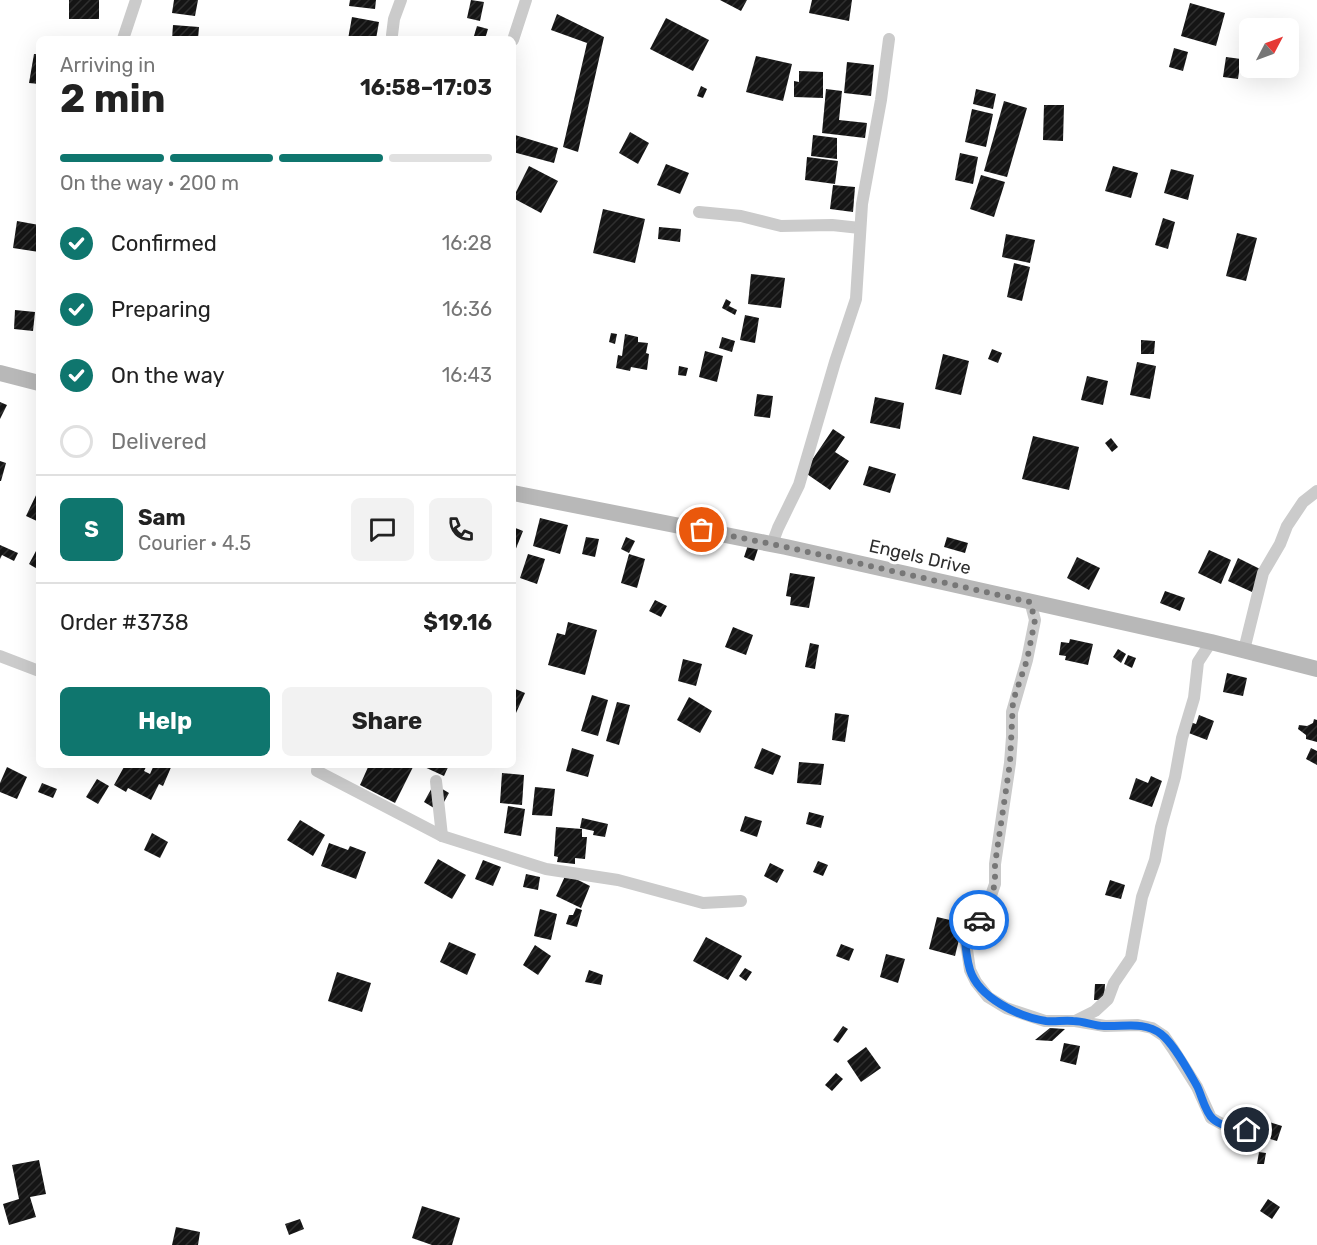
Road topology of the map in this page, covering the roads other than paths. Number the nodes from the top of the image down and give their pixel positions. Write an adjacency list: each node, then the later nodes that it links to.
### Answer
1 (136, 0): 5 (street)
2 (400, 0): 4 (street)
3 (526, 0): 6 (street)
4 (392, 35)
5 (124, 36)
6 (514, 36)
7 (889, 39): 9 (street)
8 (699, 212): 9 (street)
9 (860, 228): 14 (street)
10 (0, 373): 11 (street)
11 (36, 383)
12 (1317, 491): 17 (street)
13 (516, 494): 14 (street, Engels Drive)
14 (772, 544): 15 (street, Engels Drive)
15 (1030, 602): 16 (street, Engels Drive); 25 (street)
16 (1211, 642): 17 (street, Engels Drive); 25 (street)
17 (1244, 650): 19 (street, Engels Drive)
18 (0, 656): 20 (street)
19 (1317, 669)
20 (36, 670)
21 (318, 768): 23 (street)
22 (436, 781): 23 (street)
23 (441, 836): 24 (street)
24 (741, 901)
25 (1075, 1021): 26 (street)
26 (1247, 1130)

